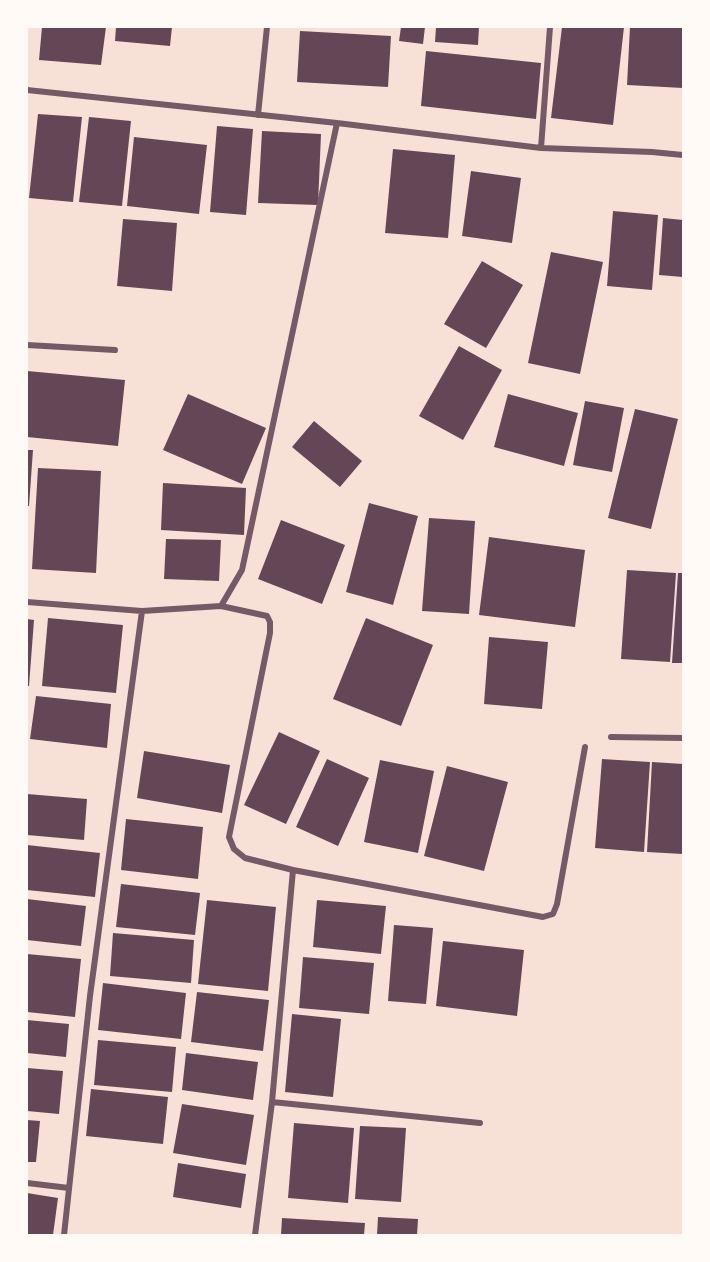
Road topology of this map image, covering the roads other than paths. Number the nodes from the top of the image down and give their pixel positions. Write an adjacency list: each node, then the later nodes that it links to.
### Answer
1 (267, 27): 4 (street)
2 (550, 27): 6 (street)
3 (27, 90): 4 (street)
4 (258, 115): 5 (street)
5 (337, 123): 6 (street); 11 (street)
6 (541, 148): 7 (street)
7 (683, 155)
8 (27, 345): 9 (street)
9 (115, 350)
10 (27, 602): 12 (street)
11 (221, 606): 12 (street); 16 (street)
12 (142, 611): 20 (street)
13 (610, 737): 14 (street)
14 (683, 738)
15 (585, 747): 16 (street)
16 (293, 870): 17 (street)
17 (272, 1102): 18 (street); 22 (street)
18 (480, 1123)
19 (27, 1183): 20 (street)
20 (69, 1188): 21 (street)
21 (64, 1235)
22 (255, 1235)

